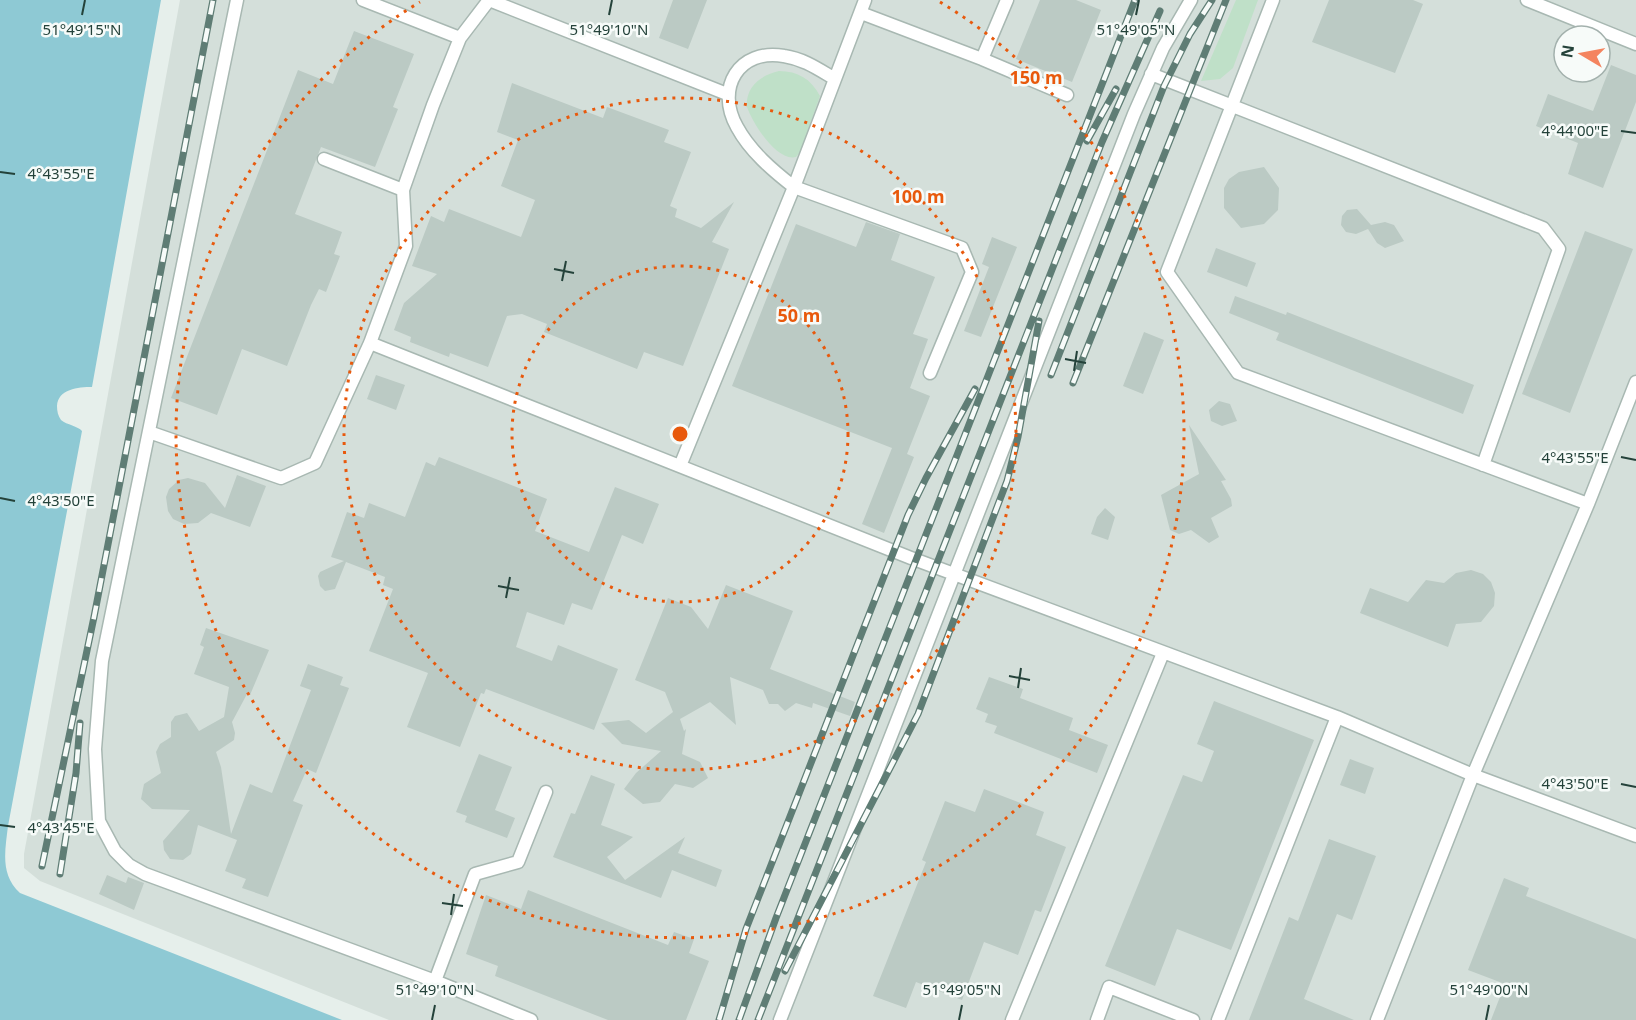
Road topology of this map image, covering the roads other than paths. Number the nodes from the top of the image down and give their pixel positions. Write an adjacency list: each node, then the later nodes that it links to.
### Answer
1 (237, 0): 23 (lane)
2 (363, 0): 9 (lane)
3 (865, 0): 8 (lane)
4 (1006, 0): 11 (lane)
5 (1191, 0): 12 (lane)
6 (1273, 0): 16 (lane)
7 (1527, 0): 10 (lane)
8 (861, 13): 11 (lane); 13 (lane)
9 (460, 38): 14 (lane); 19 (lane)
10 (1636, 44)
11 (982, 59): 15 (lane)
12 (1151, 74): 16 (lane); 27 (lane)
13 (835, 78): 14 (lane); 18 (lane)
14 (727, 94): 18 (lane)
15 (1067, 95)
16 (1232, 105): 24 (lane); 24 (lane)
17 (324, 159): 19 (lane)
18 (794, 187): 21 (lane); 25 (lane)
19 (403, 190): 20 (lane)
20 (370, 343): 23 (lane); 25 (lane)
21 (930, 373)
22 (1636, 382): 26 (lane)
23 (148, 432): 33 (lane)
24 (1483, 465): 26 (lane)
25 (680, 466): 27 (lane)
26 (1588, 504): 30 (lane)
27 (953, 572): 28 (lane); 35 (lane)
28 (1163, 653): 29 (lane); 36 (lane)
29 (1336, 717): 30 (lane); 39 (lane)
30 (1473, 775): 32 (lane); 40 (lane)
31 (546, 792): 33 (lane)
32 (1636, 836)
33 (435, 981): 34 (lane)
34 (531, 1020)
35 (780, 1020)
36 (1011, 1020)
37 (1097, 1020): 38 (lane)
38 (1193, 1020)
39 (1218, 1020)
40 (1377, 1020)

